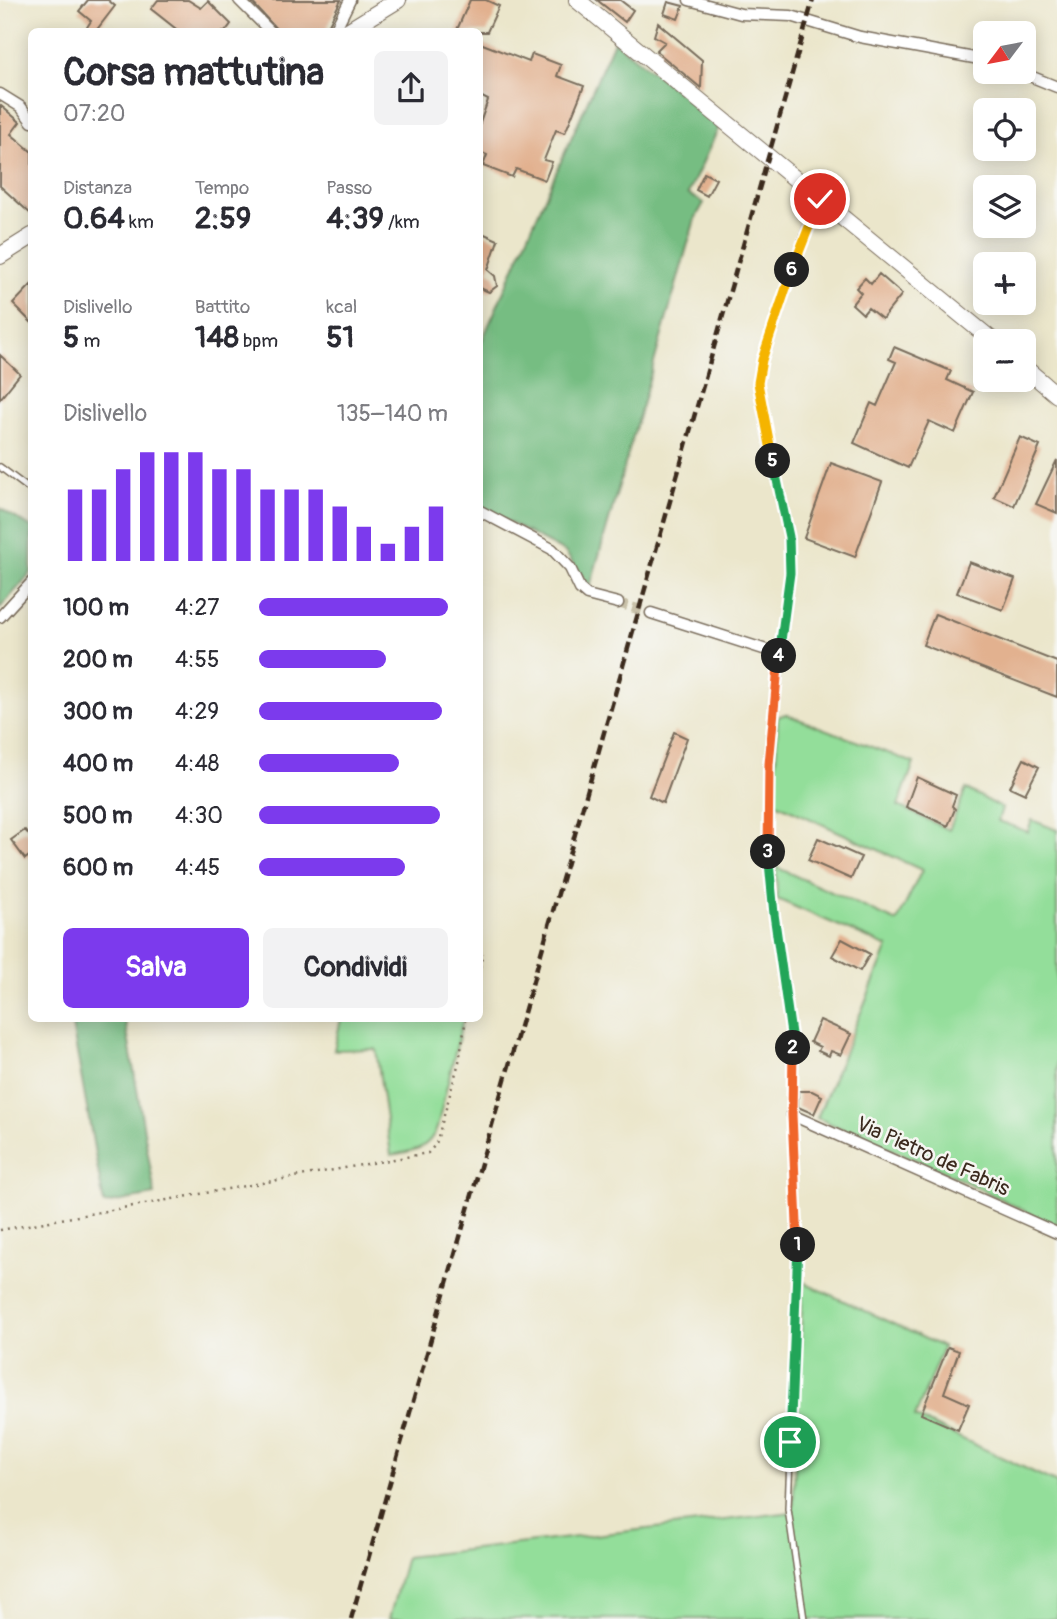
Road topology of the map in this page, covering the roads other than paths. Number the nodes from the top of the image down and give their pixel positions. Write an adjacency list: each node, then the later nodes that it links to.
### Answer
1 (239, 0): 6 (street)
2 (350, 0): 7 (street)
3 (398, 0): 8 (main road)
4 (577, 0): 14 (main road)
5 (689, 0): 9 (street)
6 (267, 28)
7 (336, 28)
8 (352, 28)
9 (973, 59)
10 (1036, 78): 11 (street)
11 (1057, 87)
12 (0, 94): 13 (street)
13 (28, 117)
14 (820, 199): 17 (main road); 27 (lane)
15 (28, 238): 16 (main road)
16 (0, 256)
17 (978, 329)
18 (1036, 377): 19 (main road)
19 (1057, 395)
20 (0, 467): 21 (lane)
21 (28, 488)
22 (483, 514): 24 (street)
23 (28, 586): 26 (street)
24 (618, 603)
25 (651, 613): 27 (street)
26 (0, 617)
27 (779, 654): 28 (lane)
28 (792, 1115): 29 (street, Via Pietro de Fabris); 30 (lane)
29 (1057, 1233)
30 (804, 1619)

